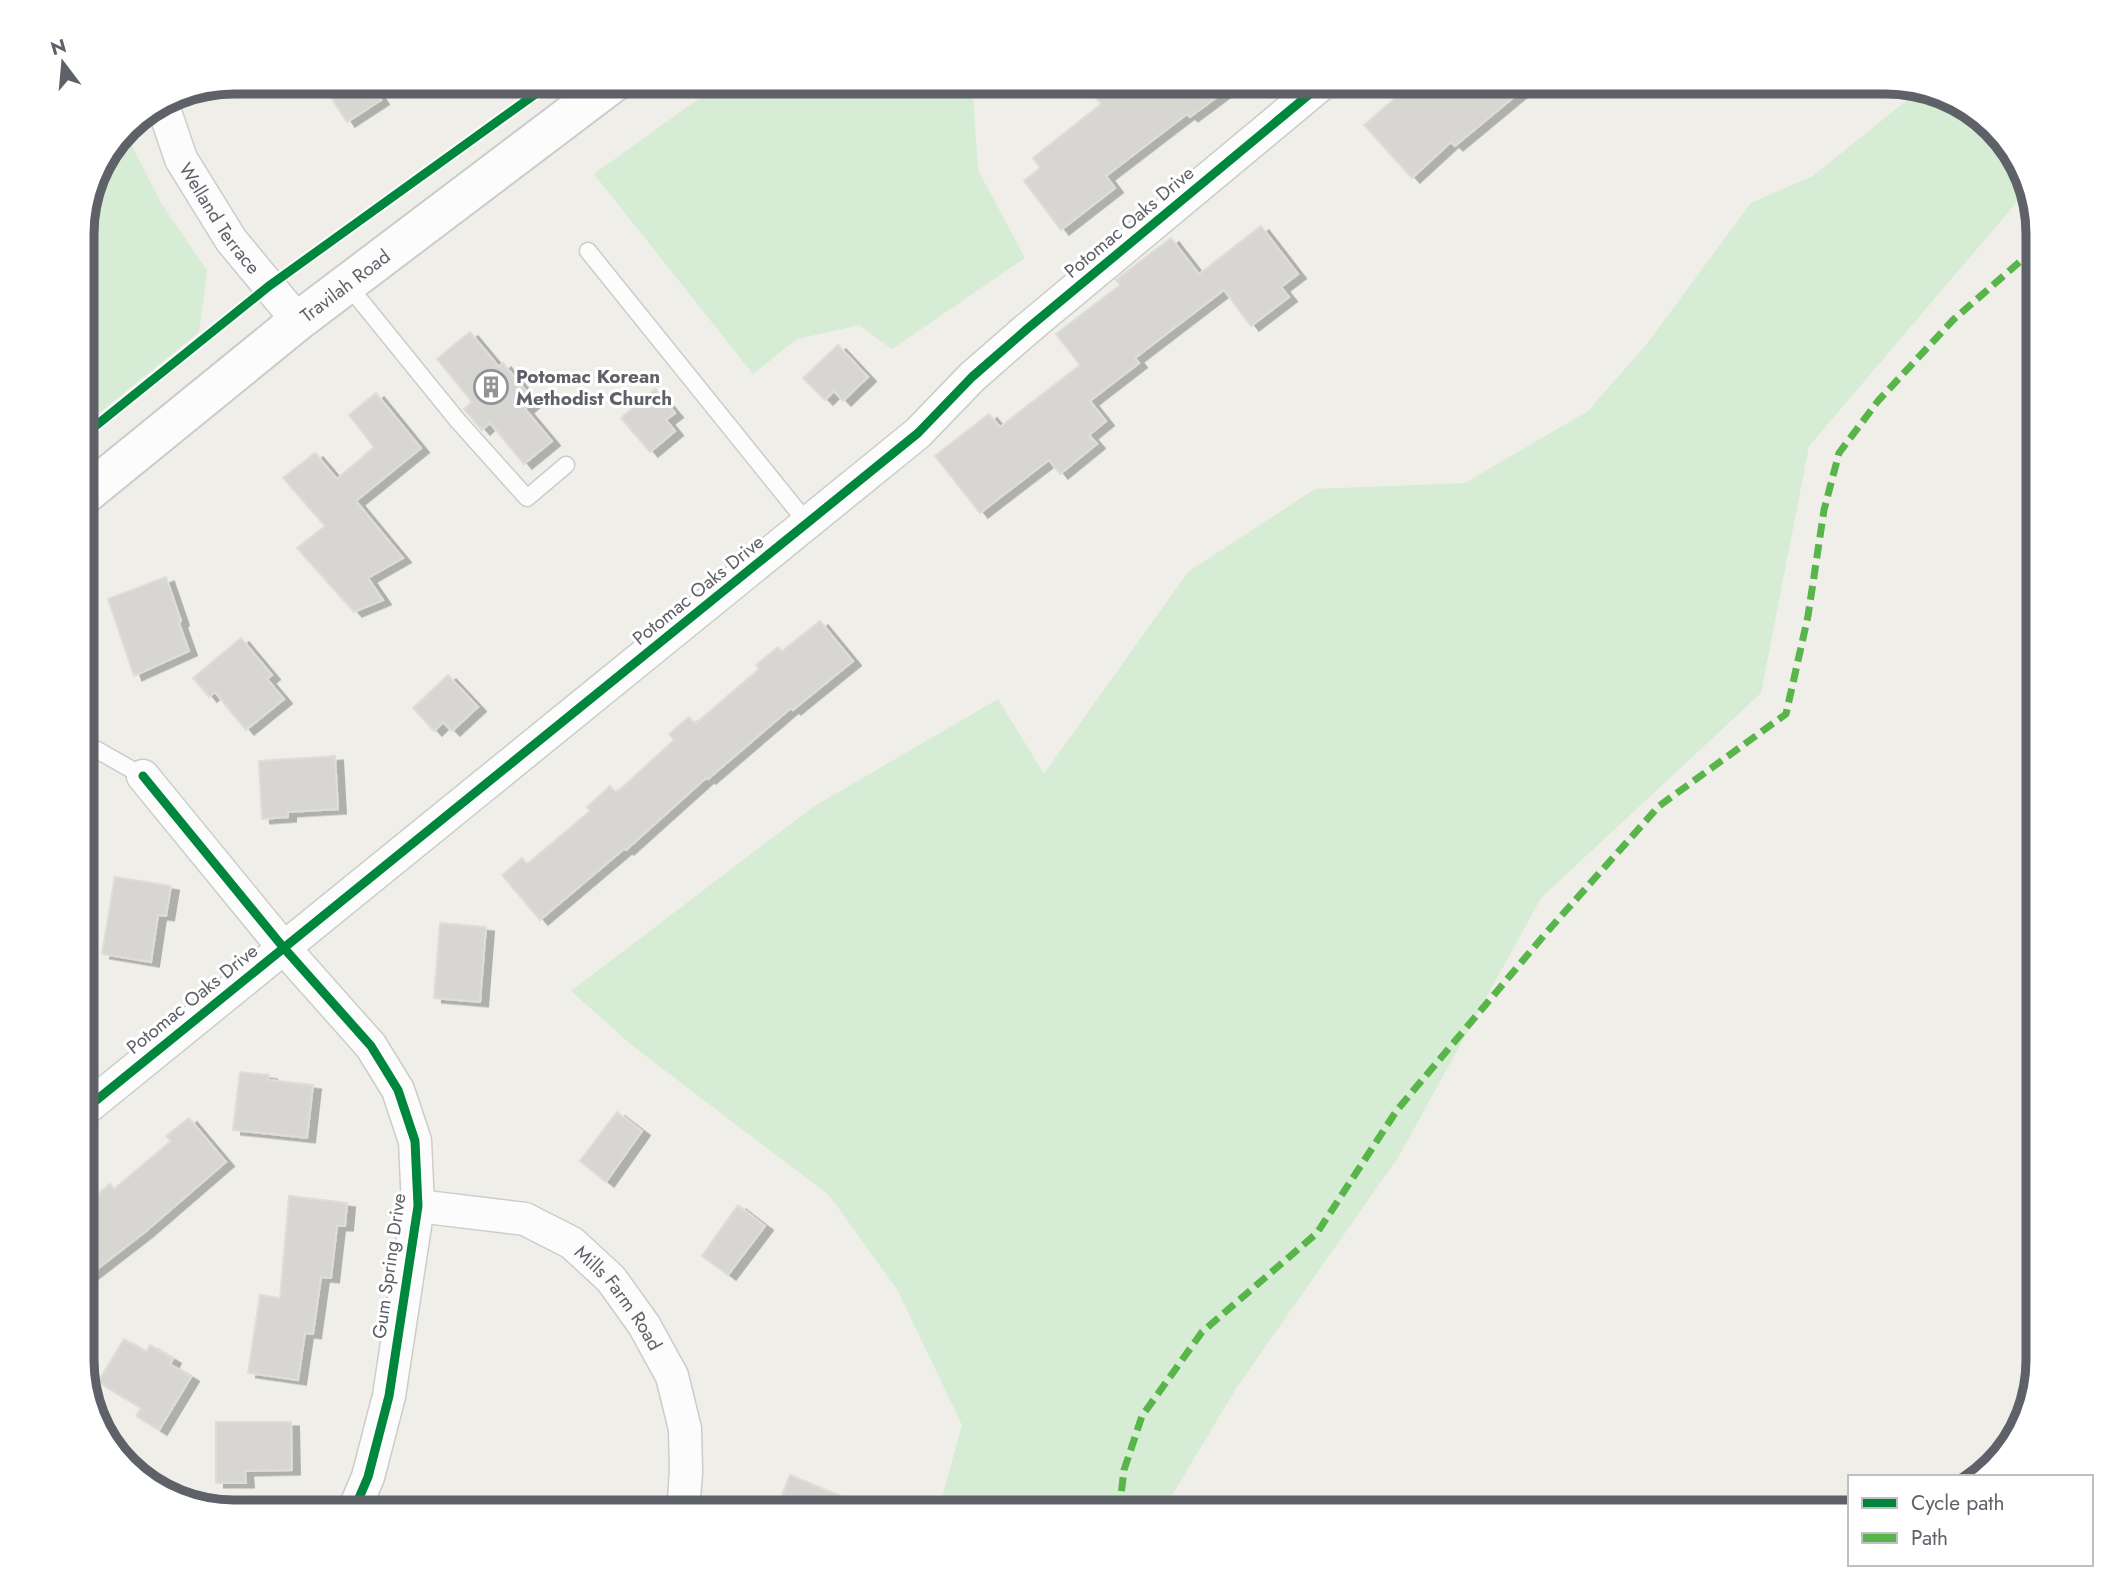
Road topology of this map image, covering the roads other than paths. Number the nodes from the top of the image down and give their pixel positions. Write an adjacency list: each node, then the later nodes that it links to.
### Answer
1 (1309, 94): 9 (street, Potomac Oaks Drive)
2 (597, 95): 5 (main road, Travilah Road)
3 (165, 113): 6 (street, Welland Terrace)
4 (588, 251): 9 (lane)
5 (347, 284): 6 (main road, Travilah Road); 7 (lane)
6 (298, 321): 8 (main road, Travilah Road)
7 (566, 465)
8 (95, 486)
9 (808, 524): 12 (street, Potomac Oaks Drive)
10 (95, 749): 11 (lane)
11 (143, 776): 12 (street, Gum Spring Drive)
12 (283, 947): 13 (street, Potomac Oaks Drive); 14 (street, Gum Spring Drive)
13 (95, 1101)
14 (418, 1206): 15 (street, Gum Spring Drive); 16 (street, Mills Farm Road)
15 (358, 1500)
16 (683, 1500)

